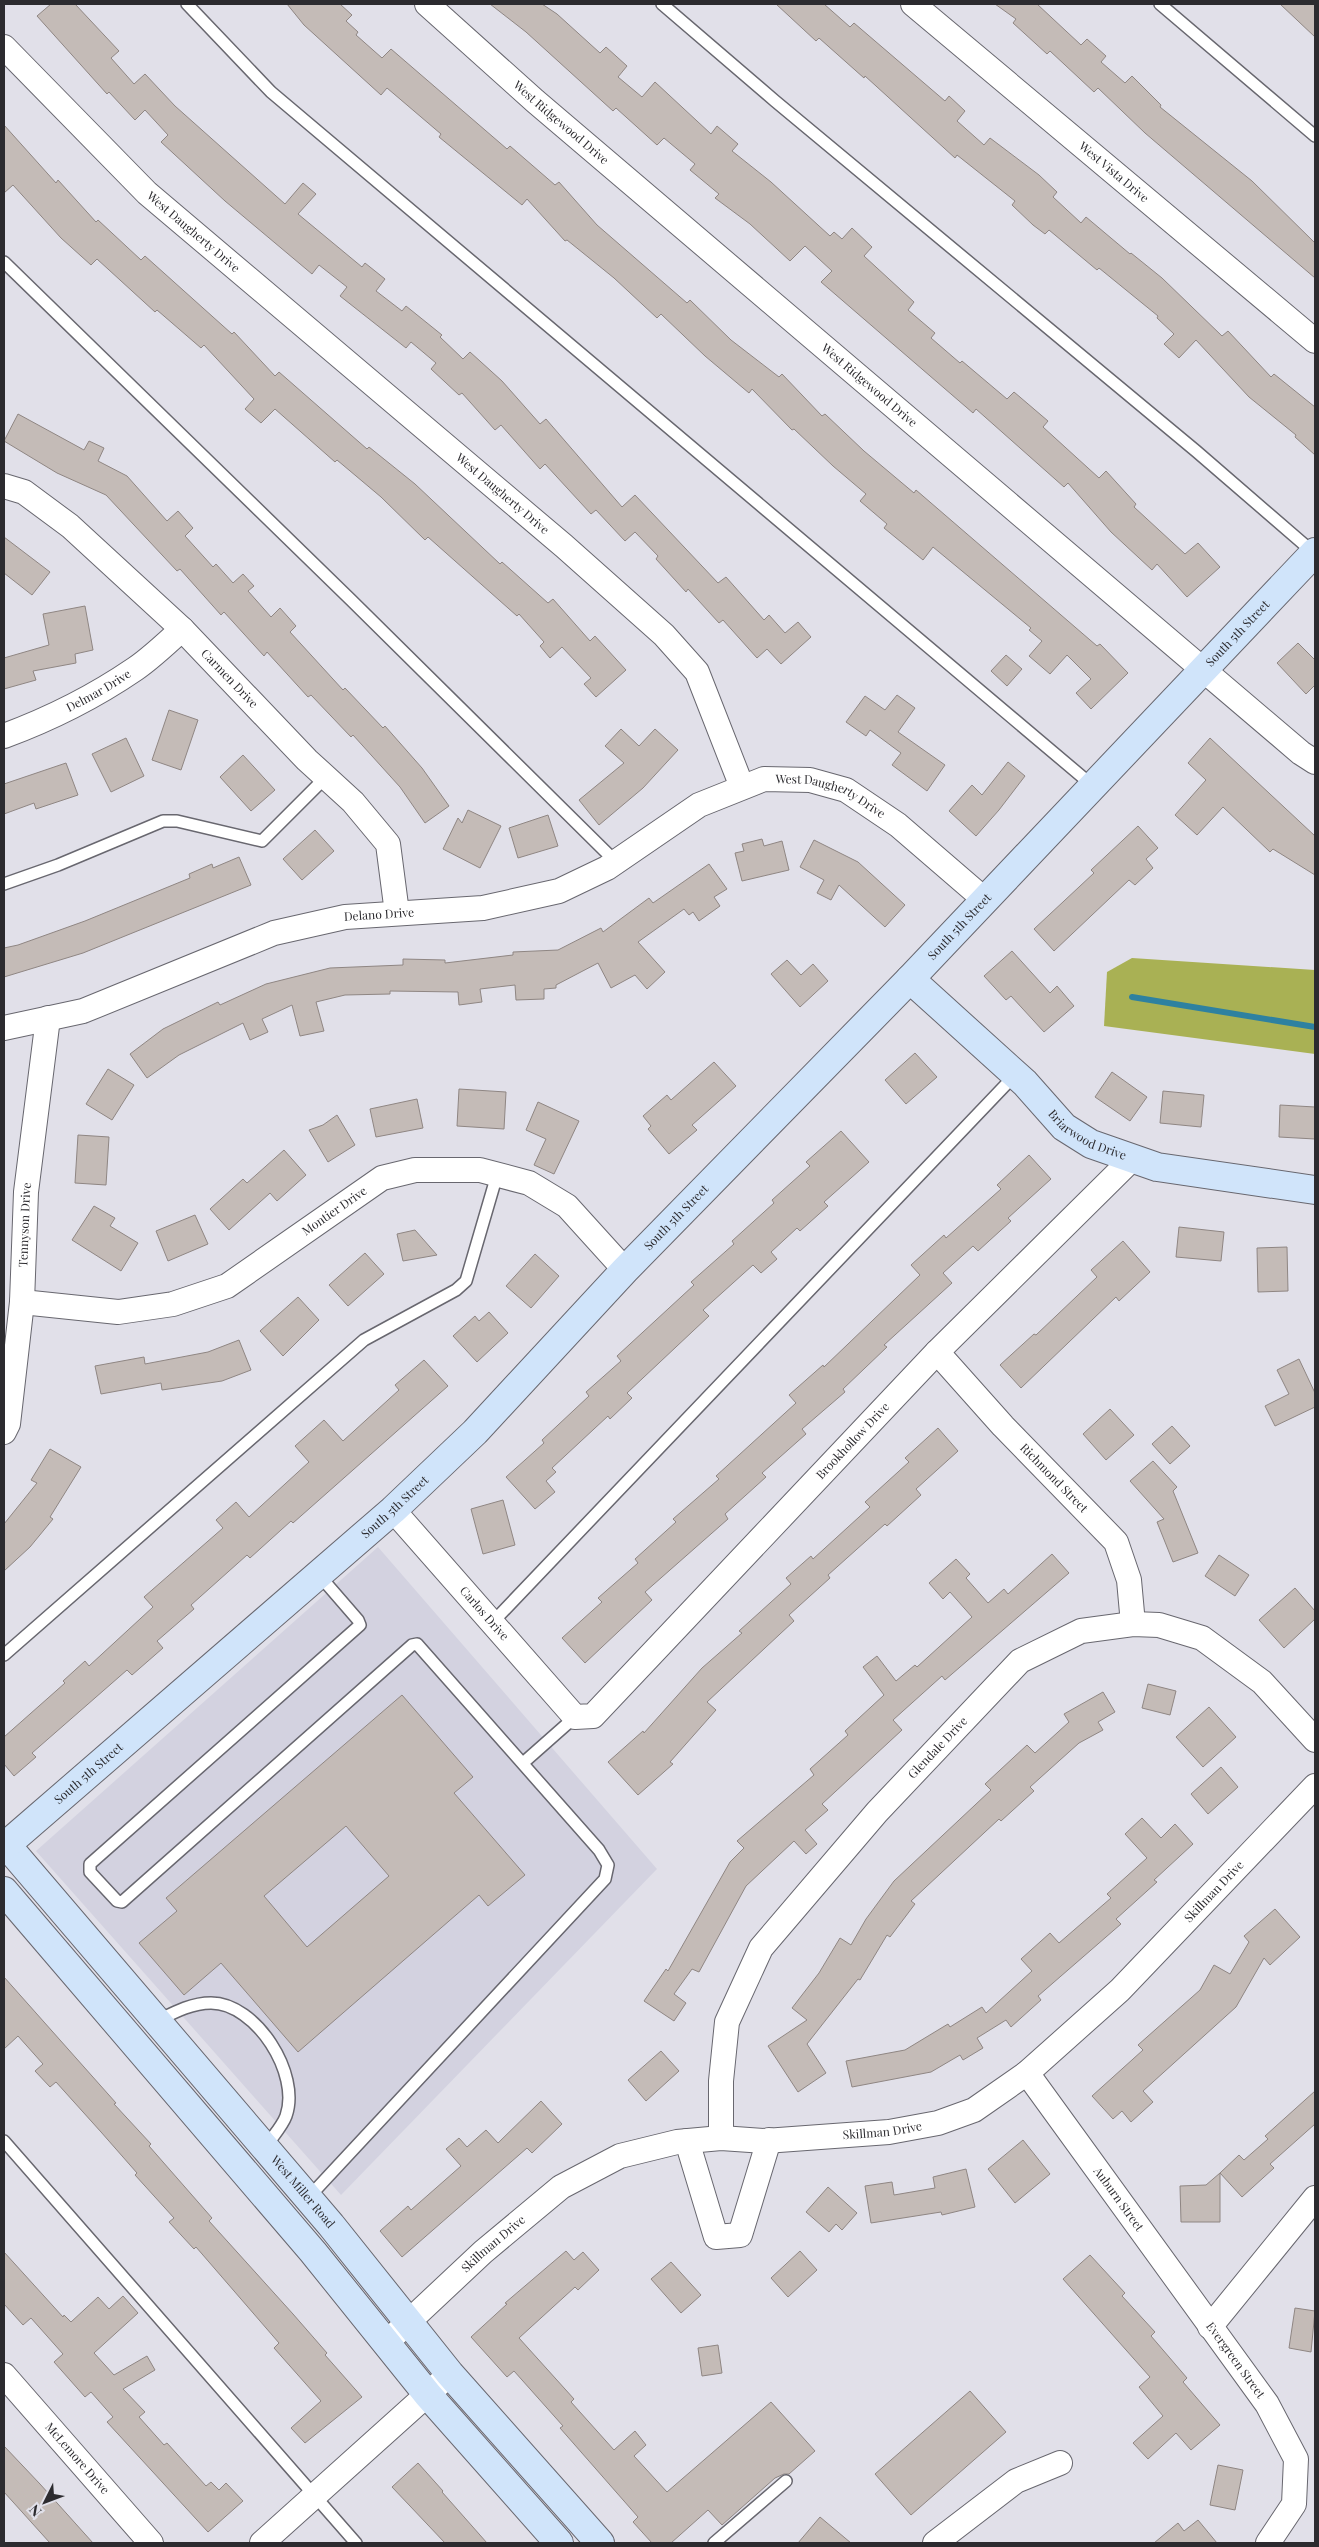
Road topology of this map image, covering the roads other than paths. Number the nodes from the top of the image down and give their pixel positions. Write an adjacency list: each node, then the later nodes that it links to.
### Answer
1 (187, 4): 17 (lane)
2 (427, 4): 13 (street, West Ridgewood Drive)
3 (662, 4): 11 (lane)
4 (913, 4): 9 (street, West Vista Drive)
5 (1160, 4): 7 (lane)
6 (4, 46): 18 (street, West Daugherty Drive)
7 (1315, 136)
8 (4, 262): 19 (lane)
9 (1315, 341)
10 (4, 486): 12 (street, Carmen Drive)
11 (1315, 553): 13 (street, South 5th Street)
12 (182, 630): 14 (street, Delmar Drive); 16 (street, Carmen Drive)
13 (1204, 669): 15 (street, West Ridgewood Drive); 17 (street, South 5th Street)
14 (4, 736)
15 (1315, 762)
16 (326, 778): 20 (lane); 22 (street, Carmen Drive)
17 (1093, 786): 21 (street, South 5th Street)
18 (742, 787): 19 (street, Delano Drive); 21 (street, West Daugherty Drive)
19 (616, 862): 22 (street, Delano Drive)
20 (4, 884)
21 (985, 900): 23 (street, South 5th Street)
22 (397, 913): 24 (street, Delano Drive)
23 (910, 979): 26 (street, Briarwood Drive); 30 (street, South 5th Street)
24 (48, 1018): 25 (street, Delano Drive); 31 (street, Tennyson Drive)
25 (4, 1028)
26 (1016, 1074): 27 (street, Briarwood Drive); 36 (lane)
27 (1131, 1160): 29 (street, Briarwood Drive); 32 (street, Brookhollow Drive)
28 (496, 1175): 30 (street, Montier Drive); 31 (street, Montier Drive); 38 (lane)
29 (1315, 1190)
30 (625, 1270): 34 (street, South 5th Street)
31 (22, 1302): 33 (street, Tennyson Drive)
32 (937, 1352): 37 (street, Richmond Street); 39 (street, Brookhollow Drive)
33 (4, 1432)
34 (393, 1510): 35 (street, South 5th Street); 36 (street, Carlos Drive)
35 (319, 1575): 41 (lane); 43 (street, South 5th Street)
36 (492, 1623): 39 (street, Carlos Drive)
37 (1133, 1624): 40 (street, Glendale Drive); 47 (street, Glendale Drive)
38 (4, 1655)
39 (575, 1717): 41 (lane)
40 (1315, 1740)
41 (523, 1763): 52 (lane)
42 (1315, 1786): 46 (street, Skillman Drive)
43 (5, 1845): 45 (street, West Miller Road)
44 (4, 1891): 56 (street)
45 (156, 2021): 51 (street, West Miller Road); 51 (lane)
46 (1026, 2073): 48 (street, Skillman Drive); 55 (street, Auburn Street)
47 (721, 2138): 48 (street, Skillman Drive); 50 (street, Skillman Drive)
48 (769, 2140): 50 (street)
49 (4, 2141): 62 (lane)
50 (687, 2141): 54 (street, Skillman Drive)
51 (265, 2148): 52 (street, West Miller Road)
52 (308, 2198): 54 (street, West Miller Road)
53 (1315, 2198): 55 (street, Evergreen Street)
54 (408, 2321): 56 (street, Skillman Drive); 57 (street, West Miller Road)
55 (1210, 2326): 70 (street, Evergreen Street)
56 (386, 2343): 59 (street)
57 (450, 2374): 59 (street); 67 (street, West Miller Road)
58 (4, 2375): 63 (street, McLemore Drive)
59 (428, 2394): 62 (street); 66 (street)
60 (1060, 2463): 69 (street)
61 (786, 2481): 68 (lane)
62 (314, 2496): 64 (street); 65 (lane)
63 (150, 2543)
64 (262, 2543)
65 (356, 2543)
66 (559, 2543)
67 (600, 2543)
68 (714, 2543)
69 (935, 2543)
70 (1268, 2543)

